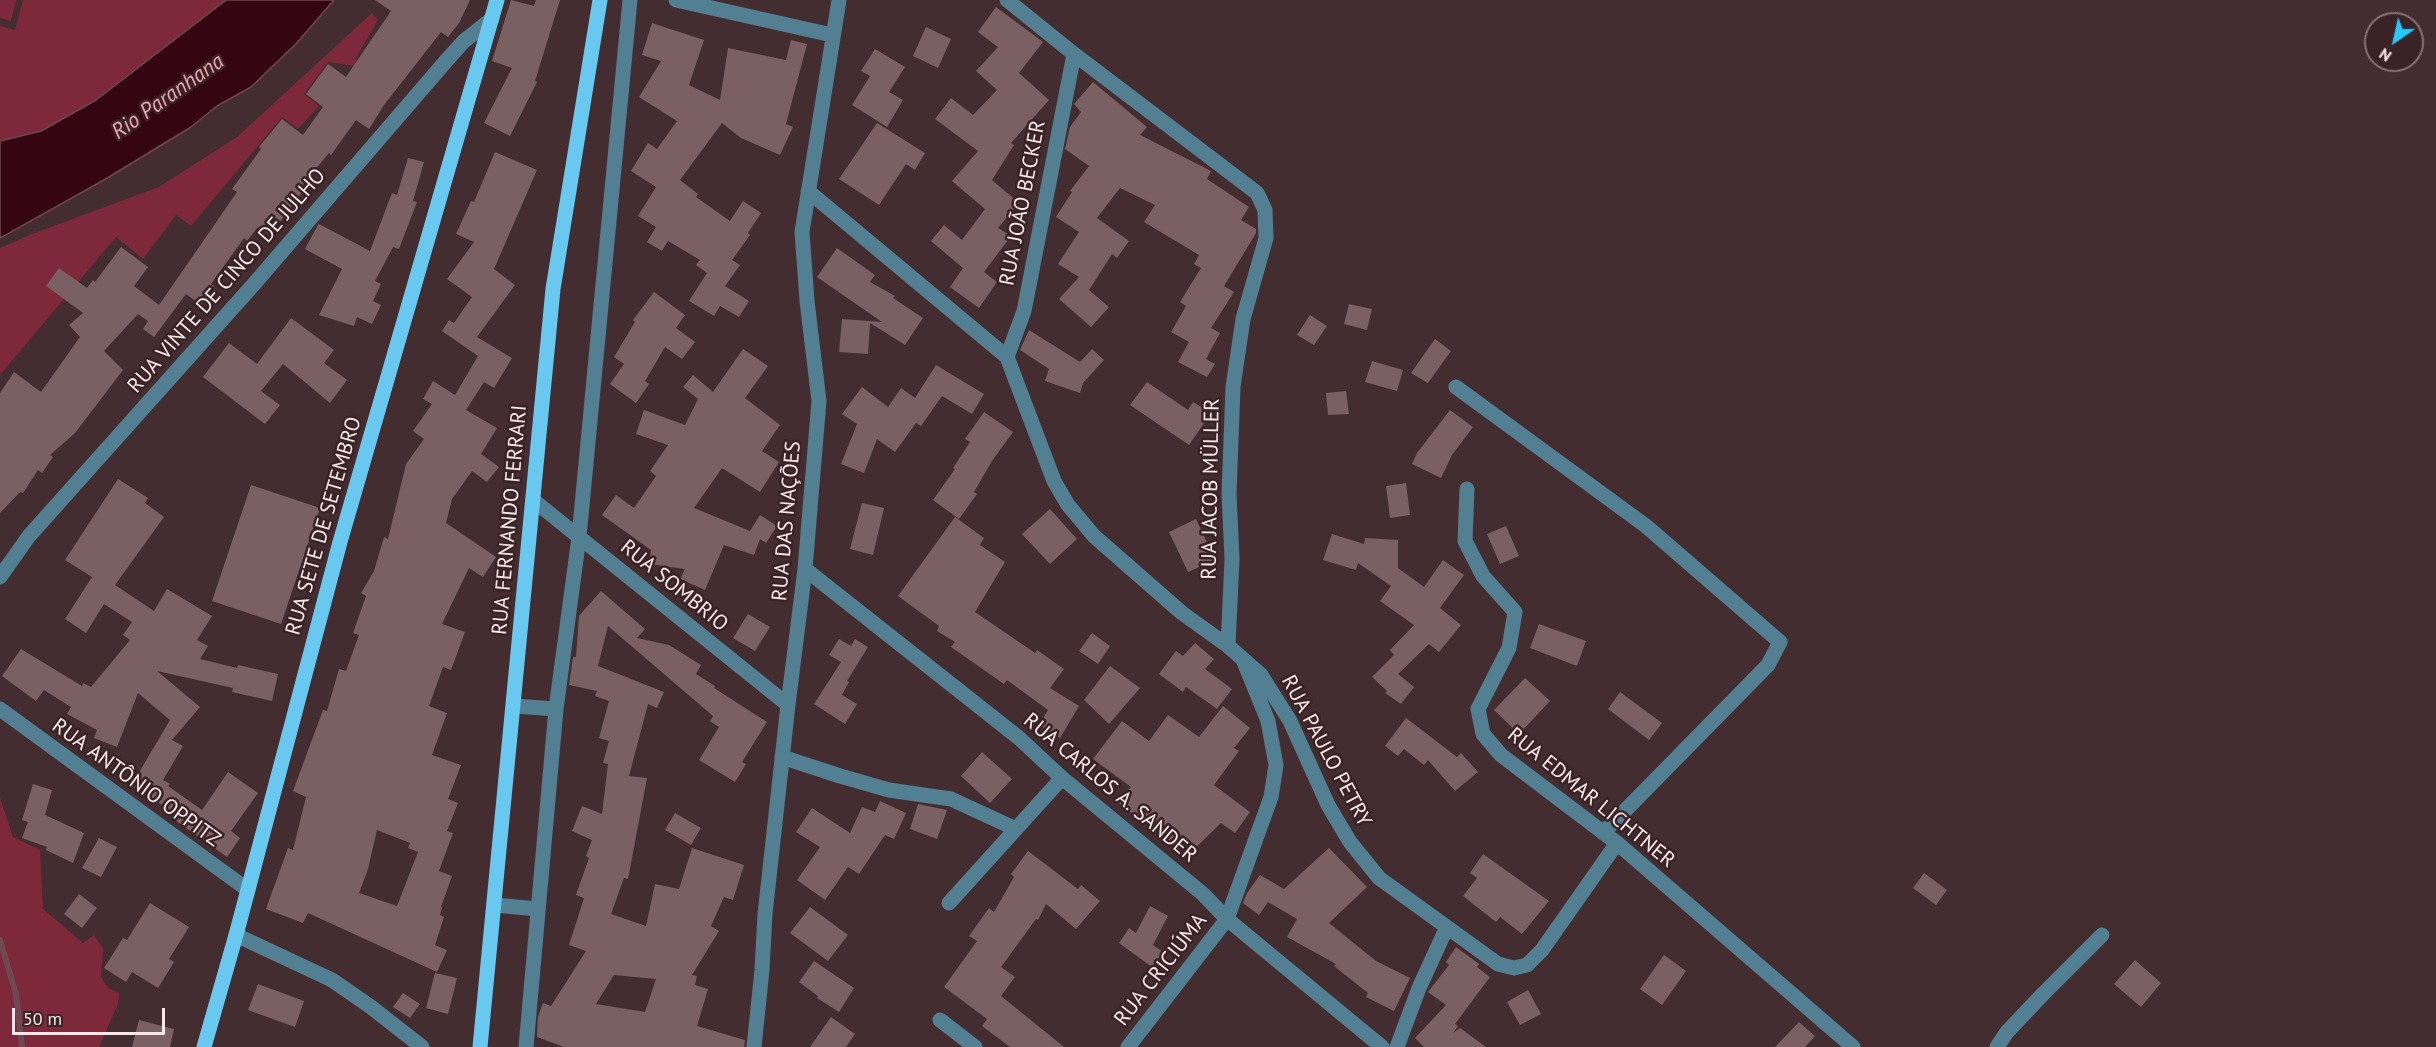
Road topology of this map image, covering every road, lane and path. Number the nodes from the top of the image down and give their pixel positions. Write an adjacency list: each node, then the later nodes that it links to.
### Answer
1 (497, 0): 7 (main road, RUA SETE DE SETEMBRO)
2 (600, 0): 14 (main road, RUA FERNANDO FERRARI)
3 (630, 0): 15 (street)
4 (676, 0): 8 (street)
5 (839, 0): 8 (street, RUA DAS NAÇÕES)
6 (1007, 0): 9 (street)
7 (492, 19): 17 (street, RUA VINTE DE CINCO DE JULHO); 29 (main road, RUA SETE DE SETEMBRO)
8 (832, 35): 10 (street, RUA DAS NAÇÕES)
9 (1074, 54): 11 (street, RUA JOÃO BECKER); 18 (street, RUA JACOB MÜLLER)
10 (808, 191): 11 (street); 16 (street, RUA DAS NAÇÕES)
11 (1006, 357): 18 (street, RUA PAULO PETRY)
12 (1456, 387): 27 (street)
13 (1467, 489): 27 (street, RUA EDMAR LICHTNER)
14 (533, 500): 15 (street, RUA SOMBRIO); 21 (main road, RUA FERNANDO FERRARI)
15 (579, 537): 20 (street, RUA SOMBRIO); 22 (street)
16 (805, 569): 20 (street, RUA DAS NAÇÕES); 25 (street, RUA CARLOS A. SANDER)
17 (0, 577)
18 (1228, 646): 19 (street, RUA PAULO PETRY)
19 (1243, 659): 33 (street, RUA CRICIÚMA); 34 (street, RUA PAULO PETRY)
20 (788, 705): 24 (street, RUA DAS NAÇÕES)
21 (514, 706): 22 (street); 31 (main road, RUA FERNANDO FERRARI)
22 (556, 709): 32 (street)
23 (0, 710): 29 (street, RUA ANTÔNIO OPPITZ)
24 (782, 757): 26 (street); 42 (street, RUA DAS NAÇÕES)
25 (1062, 778): 26 (street); 33 (street, RUA CARLOS A. SANDER)
26 (1016, 829): 30 (street)
27 (1603, 833): 28 (street, RUA EDMAR LICHTNER)
28 (1617, 843): 34 (street, RUA PAULO PETRY); 47 (street, RUA EDMAR LICHTNER)
29 (248, 890): 35 (main road, RUA SETE DE SETEMBRO)
30 (949, 903)
31 (494, 905): 32 (street); 40 (main road, RUA FERNANDO FERRARI)
32 (538, 909): 41 (street)
33 (1227, 919): 44 (street, RUA CRICIÚMA); 45 (street, RUA CARLOS A. SANDER)
34 (1447, 927): 46 (street)
35 (236, 935): 38 (main road, RUA SETE DE SETEMBRO); 39 (street)
36 (2102, 935): 48 (street)
37 (940, 1020): 43 (street)
38 (204, 1047)
39 (422, 1047)
40 (480, 1047)
41 (526, 1047)
42 (754, 1047)
43 (975, 1047)
44 (1128, 1047)
45 (1382, 1047)
46 (1397, 1047)
47 (1853, 1047)
48 (1997, 1047)

